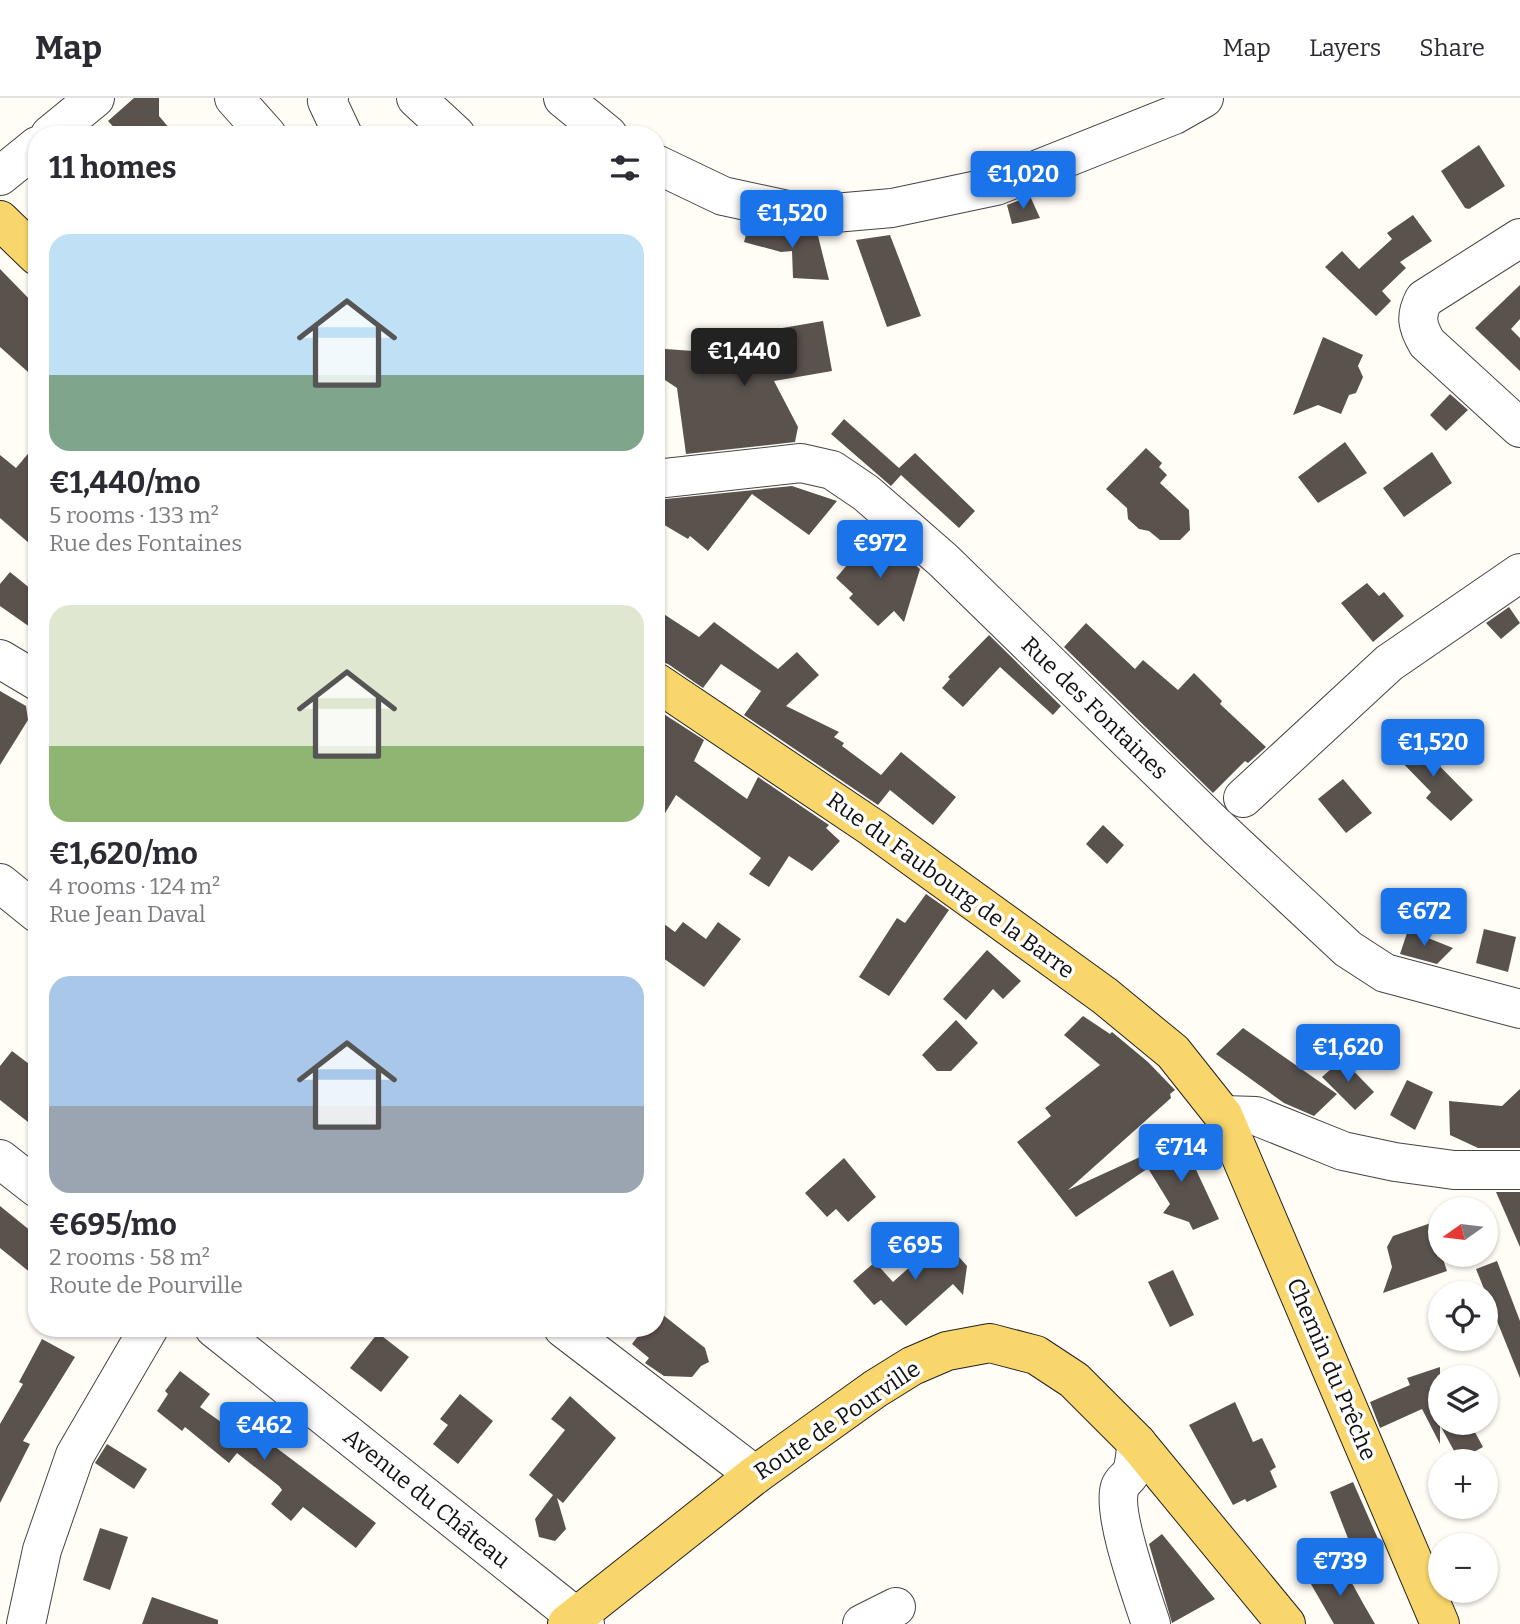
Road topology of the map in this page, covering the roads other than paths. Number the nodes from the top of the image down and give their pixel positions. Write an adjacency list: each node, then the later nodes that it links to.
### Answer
1 (95, 98): 7 (street)
2 (234, 98): 8 (street)
3 (329, 98): 9 (street)
4 (416, 98): 10 (street)
5 (563, 98): 11 (street)
6 (1204, 98): 13 (street)
7 (62, 126)
8 (259, 126)
9 (339, 126)
10 (446, 126)
11 (597, 126)
12 (28, 153): 14 (street)
13 (665, 168)
14 (0, 176)
15 (0, 220): 17 (main road)
16 (1520, 238): 18 (street)
17 (28, 247)
18 (1520, 428)
19 (665, 478): 27 (street, Rue des Fontaines)
20 (1520, 573): 24 (street)
21 (0, 659): 22 (street)
22 (28, 676)
23 (665, 688): 28 (main road, Rue du Faubourg de la Barre)
24 (1243, 798)
25 (0, 883): 26 (street)
26 (28, 906)
27 (1520, 1009)
28 (1223, 1115): 30 (street); 43 (main road, Chemin du Prêche)
29 (0, 1158): 31 (street)
30 (1520, 1170)
31 (28, 1181)
32 (144, 1337): 39 (street)
33 (225, 1337): 38 (street, Avenue du Château)
34 (575, 1337): 36 (street)
35 (1137, 1443): 36 (main road, Route de Pourville); 41 (street); 42 (main road, Route de Pourville)
36 (755, 1475): 38 (main road, Route de Pourville)
37 (896, 1607): 40 (street)
38 (575, 1621)
39 (26, 1624)
40 (862, 1624)
41 (1150, 1624)
42 (1286, 1624)
43 (1440, 1624)

